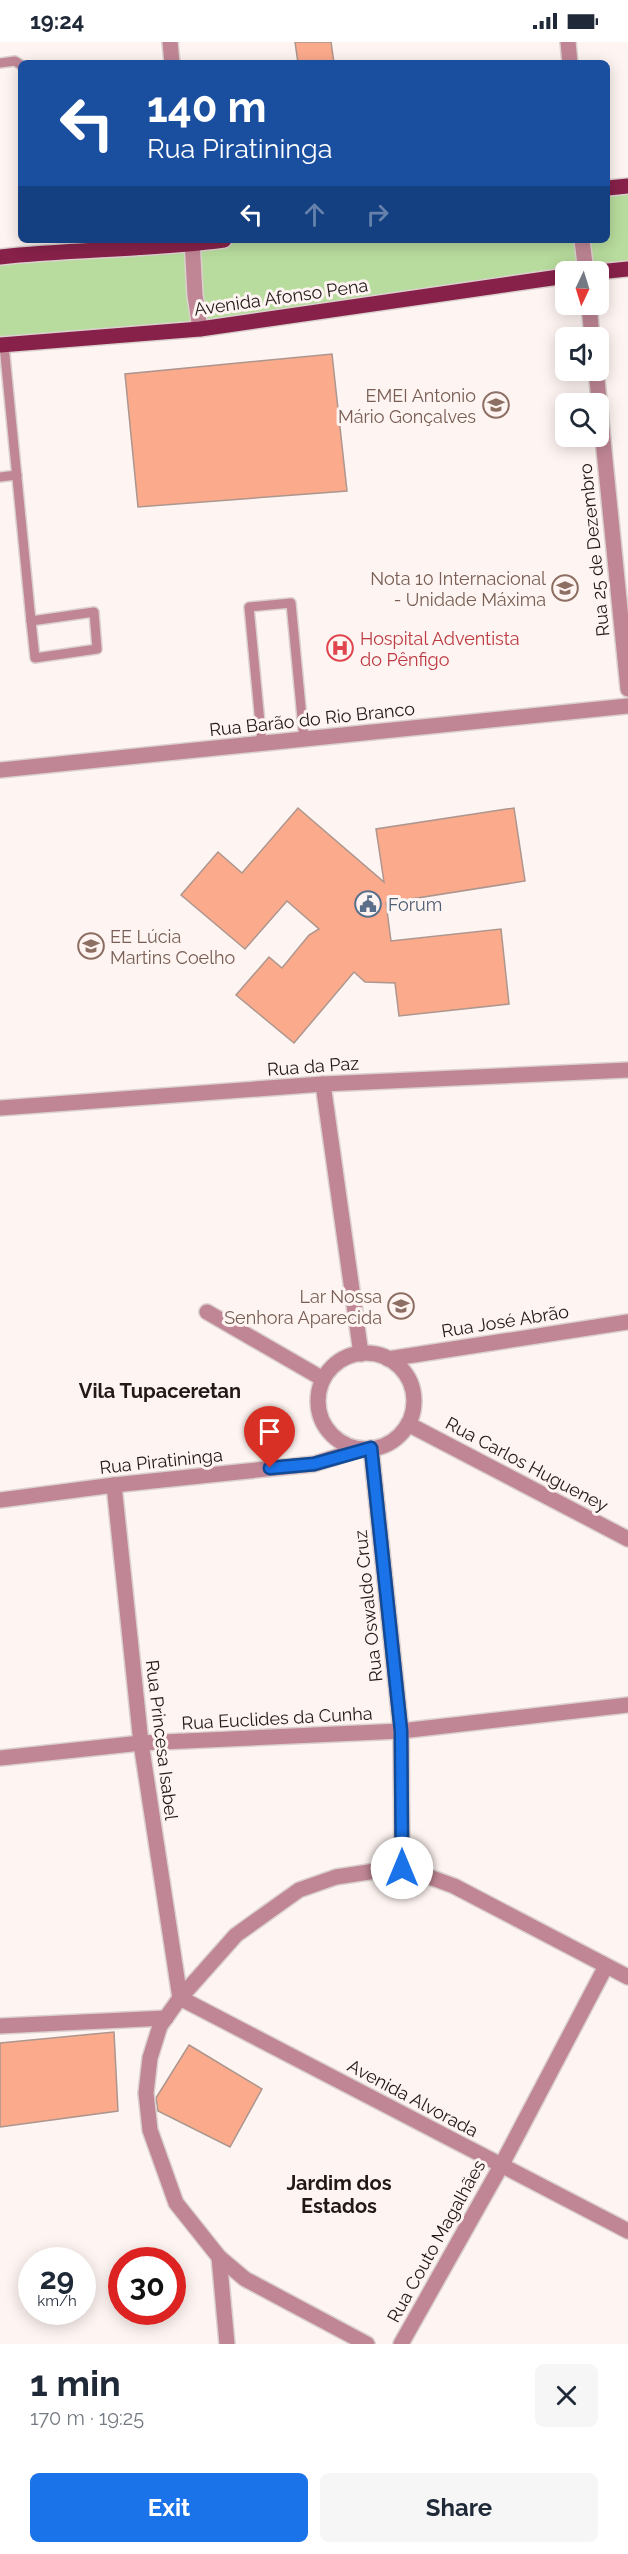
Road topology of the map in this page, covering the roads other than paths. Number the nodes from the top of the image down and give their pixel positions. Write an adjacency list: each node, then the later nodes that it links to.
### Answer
1 (170, 42): 3 (street)
2 (568, 42): 4 (street)
3 (172, 60)
4 (570, 60)
5 (0, 63): 6 (lane)
6 (18, 63)
7 (628, 186): 8 (main road)
8 (610, 188)
9 (149, 243): 12 (main road)
10 (192, 243): 18 (street)
11 (582, 243): 14 (street)
12 (62, 245): 13 (main road)
13 (0, 257)
14 (585, 261)
15 (628, 269): 16 (main road)
16 (609, 271)
17 (555, 278): 18 (main road, Avenida Afonso Pena)
18 (200, 329): 19 (main road, Avenida Afonso Pena)
19 (2, 345): 21 (lane)
20 (597, 381): 24 (street, Rua 25 de Dezembro)
21 (17, 475): 22 (lane); 23 (lane)
22 (0, 477)
23 (31, 621): 23 (lane)
24 (628, 689)
25 (628, 706): 26 (street, Rua Barão do Rio Branco)
26 (304, 739): 27 (street, Rua Barão do Rio Branco); 27 (lane)
27 (262, 744): 28 (street, Rua Barão do Rio Branco)
28 (0, 770)
29 (628, 1070): 30 (street, Rua da Paz)
30 (323, 1084): 31 (street, Rua da Paz); 34 (street)
31 (0, 1108)
32 (207, 1312): 36 (street)
33 (628, 1323): 35 (street, Rua José Abrão)
34 (361, 1354): 35 (street); 36 (street)
35 (388, 1359): 37 (street)
36 (323, 1379): 38 (street)
37 (408, 1424): 38 (street); 41 (street, Rua Carlos Hugueney)
38 (366, 1449): 39 (street, Rua Piratininga); 43 (street, Rua Oswaldo Cruz)
39 (114, 1485): 40 (street, Rua Piratininga); 44 (street, Rua Princesa Isabel)
40 (0, 1500)
41 (628, 1539)
42 (628, 1705): 43 (street, Rua Euclides da Cunha)
43 (401, 1731): 44 (street, Rua Euclides da Cunha); 46 (street, Rua Oswaldo Cruz)
44 (141, 1743): 45 (street, Rua Euclides da Cunha); 49 (street, Rua Princesa Isabel)
45 (0, 1758)
46 (402, 1868): 47 (street); 49 (street)
47 (606, 1966): 48 (street); 52 (street, Rua Couto Magalhães)
48 (628, 1977)
49 (180, 1998): 50 (street); 52 (street, Avenida Alvorada)
50 (166, 2018): 51 (street); 54 (street)
51 (0, 2026)
52 (501, 2166): 53 (street, Avenida Alvorada); 57 (street, Rua Couto Magalhães)
53 (628, 2231)
54 (219, 2257): 55 (street); 56 (street)
55 (227, 2344)
56 (367, 2344)
57 (400, 2344)

